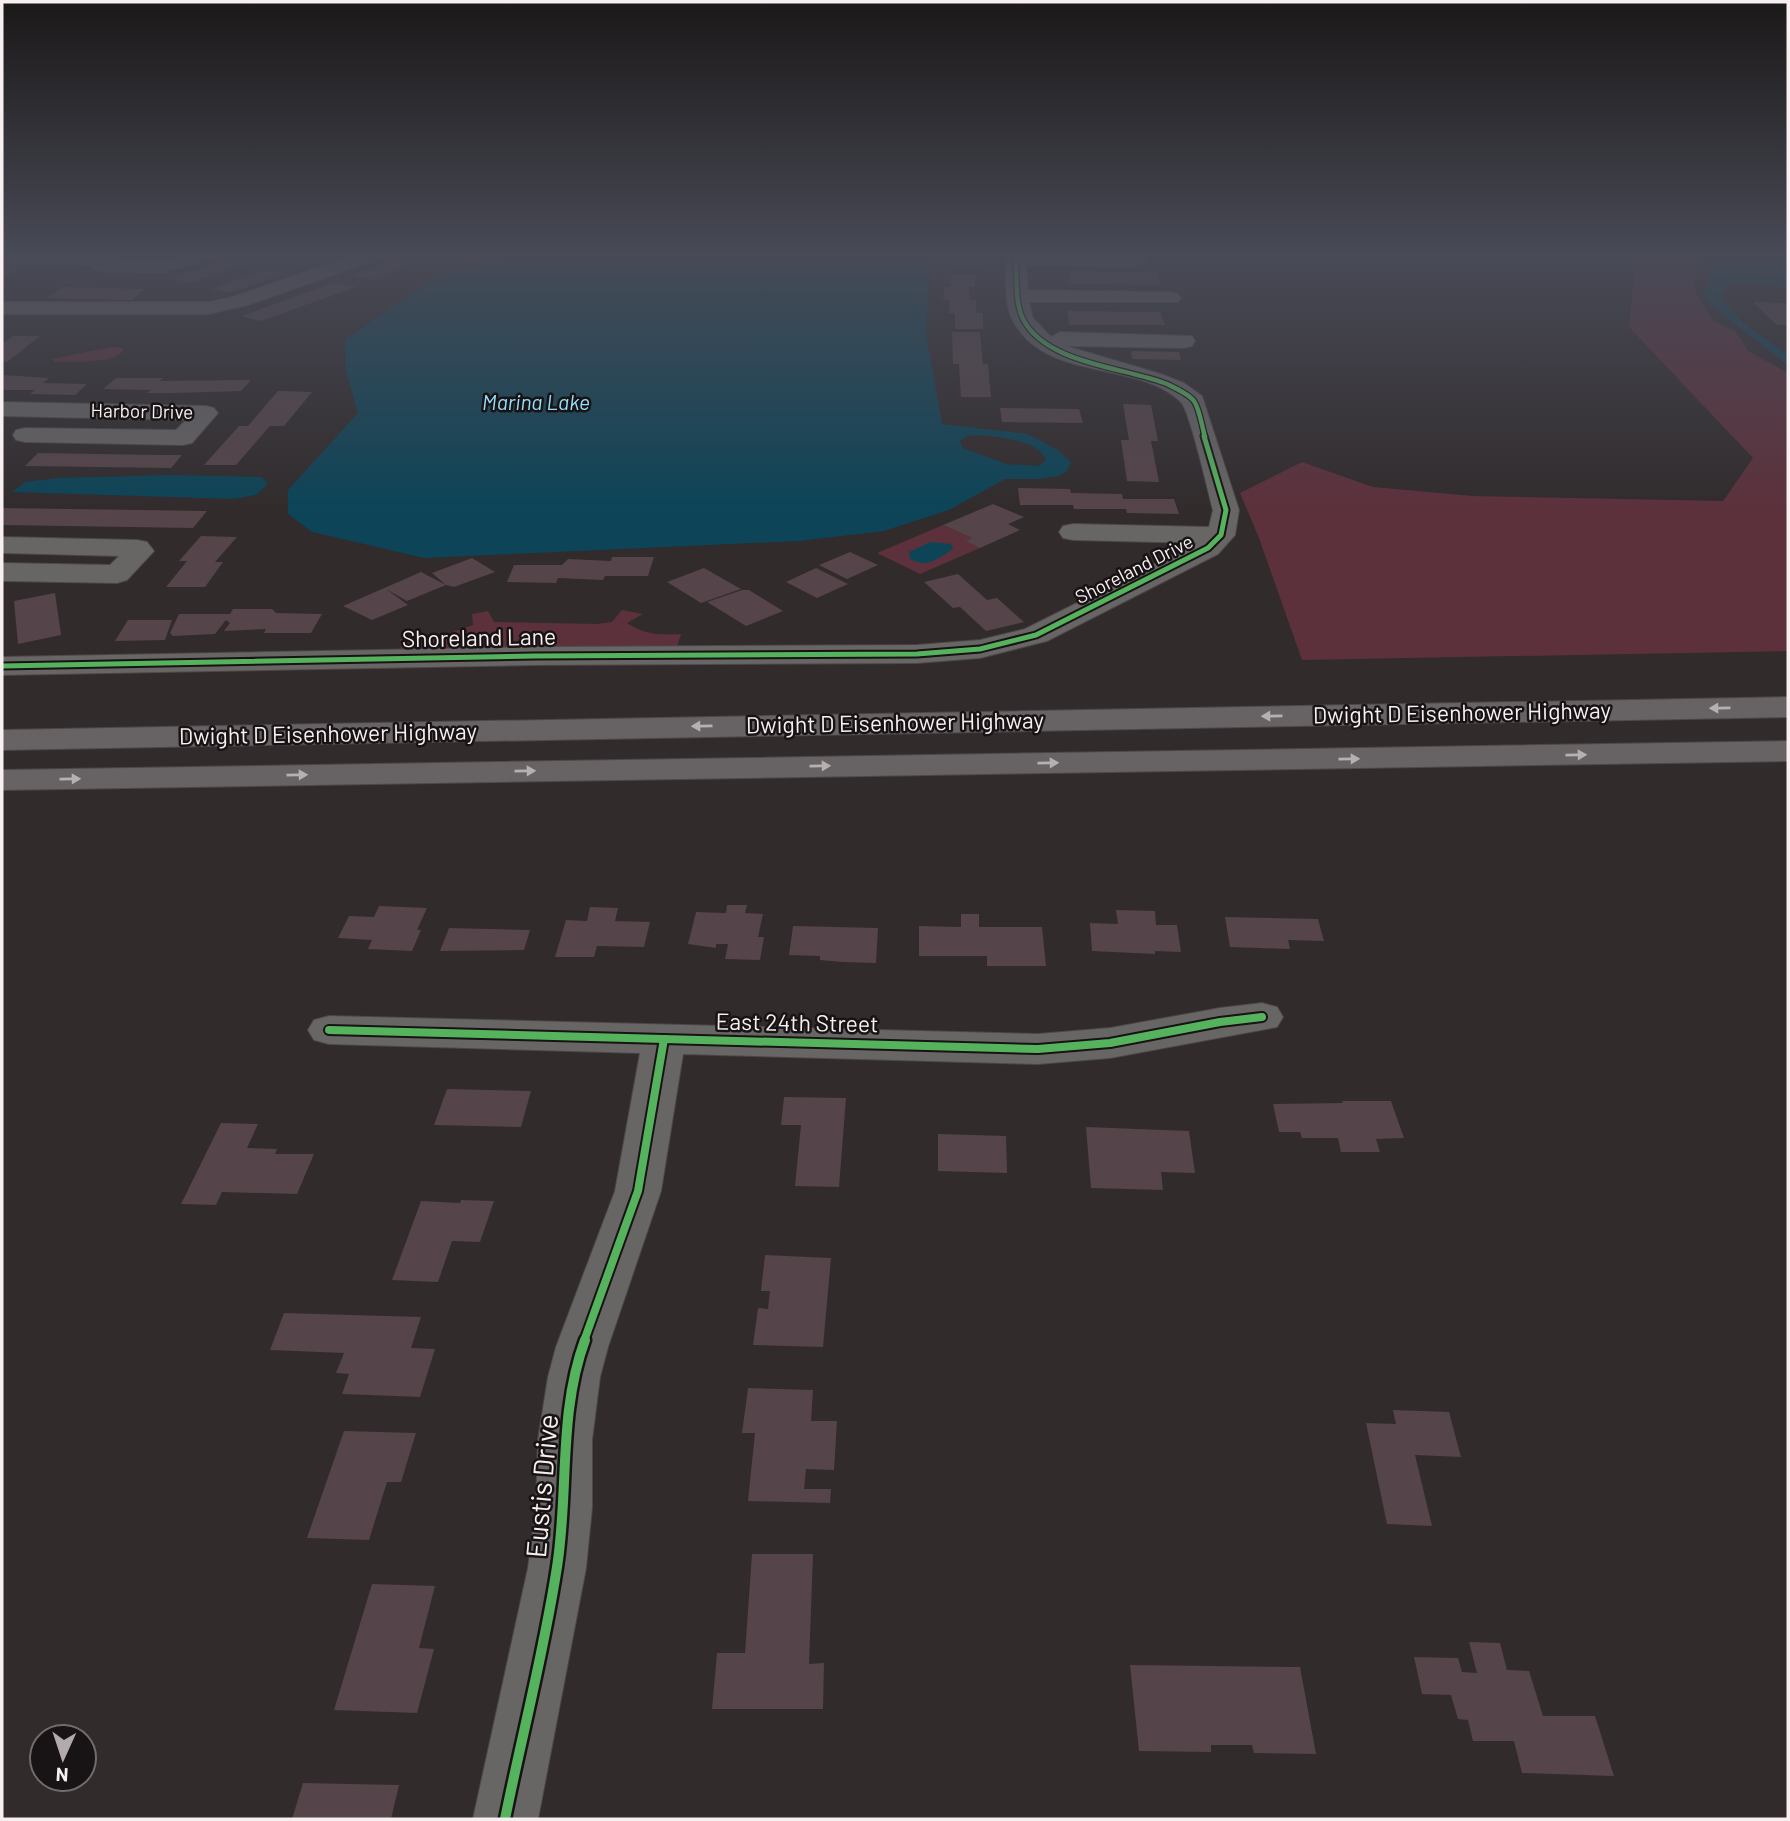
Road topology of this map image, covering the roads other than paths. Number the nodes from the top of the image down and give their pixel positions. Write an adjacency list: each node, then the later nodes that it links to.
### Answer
1 (1040, 340): 7 (street, Shoreland Drive)
2 (1110, 340): 3 (street)
3 (1184, 341)
4 (2, 409): 5 (street, Harbor Drive)
5 (53, 410): 5 (street, Harbor Drive)
6 (1073, 533): 7 (street)
7 (1221, 535): 10 (street, Shoreland Drive)
8 (2, 545): 9 (street)
9 (2, 572)
10 (958, 652): 11 (street, Shoreland Lane)
11 (2, 666)
12 (1788, 707): 13 (highway, Dwight D Eisenhower Highway, one-way to 13)
13 (2, 740)
14 (1788, 753): 15 (highway, Dwight D Eisenhower Highway, one-way to 14)
15 (2, 780)
16 (1262, 1017): 18 (street, East 24th Street)
17 (329, 1030): 18 (street, East 24th Street)
18 (664, 1039): 19 (street, Eustis Drive)
19 (505, 1819)

